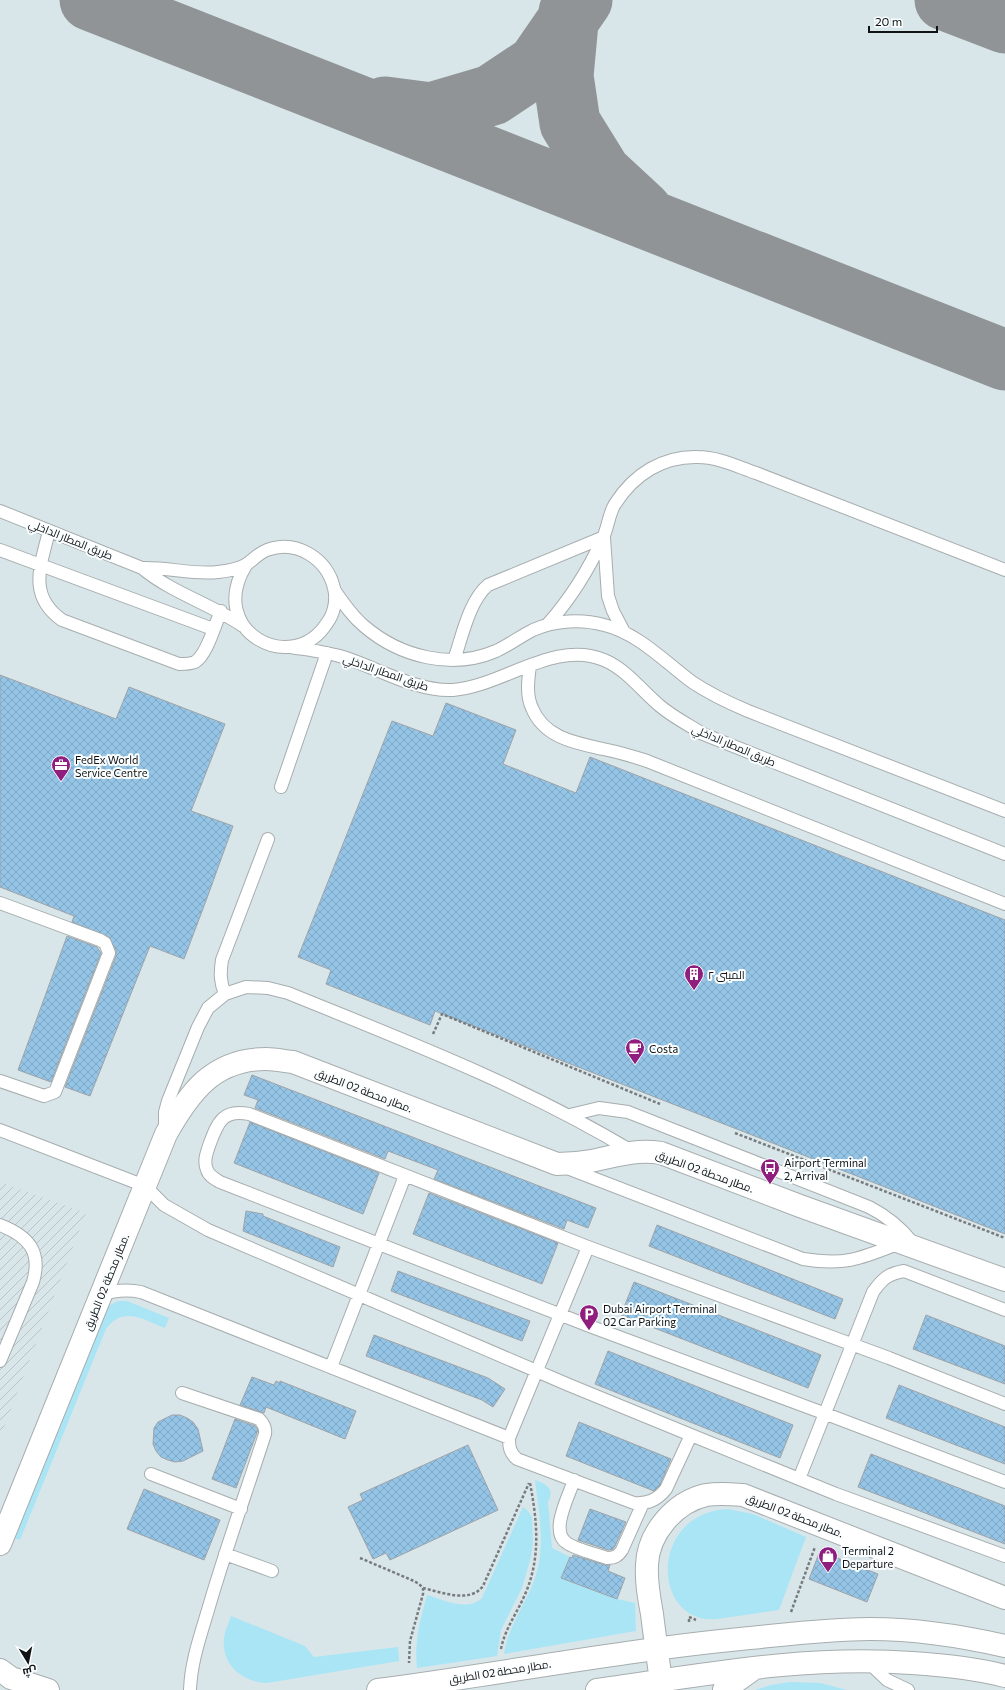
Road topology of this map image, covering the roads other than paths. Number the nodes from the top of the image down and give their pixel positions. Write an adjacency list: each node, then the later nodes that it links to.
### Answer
1 (0, 511): 2 (lane, طريق المطار الداخلي)
2 (49, 531): 5 (lane); 7 (lane, طريق المطار الداخلي)
3 (604, 537): 8 (lane); 11 (lane); 14 (lane); 17 (lane)
4 (0, 550): 5 (lane)
5 (41, 565): 13 (lane); 13 (lane)
6 (246, 565): 7 (lane, طريق المطار الداخلي); 9 (lane); 12 (lane)
7 (142, 568): 10 (lane, طريق المطار الداخلي)
8 (1005, 570)
9 (335, 591): 15 (lane); 17 (lane)
10 (220, 611): 12 (lane, طريق المطار الداخلي); 13 (lane)
11 (548, 624): 14 (lane); 17 (lane)
12 (244, 626): 15 (lane)
13 (213, 630)
14 (623, 630): 20 (lane)
15 (290, 647): 16 (lane, طريق المطار الداخلي)
16 (327, 653): 18 (lane, طريق المطار الداخلي); 19 (lane)
17 (454, 660)
18 (530, 666): 22 (lane, طريق المطار الداخلي); 24 (lane)
19 (281, 787)
20 (1005, 811)
21 (268, 839): 25 (lane)
22 (1005, 854)
23 (0, 903): 26 (lane)
24 (1005, 904)
25 (225, 994): 27 (lane); 29 (lane)
26 (0, 1081)
27 (570, 1115): 30 (lane); 36 (lane)
28 (0, 1130): 33 (lane)
29 (166, 1134): 31 (street, مطار محطة 02 الطريق.); 33 (street, مطار محطة 02 الطريق.)
30 (633, 1152): 31 (street, مطار محطة 02 الطريق.); 36 (street, مطار محطة 02 الطريق.)
31 (557, 1164): 36 (lane)
32 (405, 1176): 35 (lane); 35 (lane); 37 (lane)
33 (145, 1186): 39 (street, مطار محطة 02 الطريق.); 40 (lane)
34 (0, 1225): 44 (lane)
35 (378, 1244): 40 (lane); 42 (lane)
36 (909, 1245): 38 (street, مطار محطة 02 الطريق.)
37 (588, 1248): 42 (lane); 43 (lane)
38 (1005, 1280)
39 (101, 1294): 45 (lane); 58 (street, مطار محطة 02 الطريق.)
40 (359, 1294): 45 (lane); 46 (lane)
41 (1005, 1310): 43 (lane)
42 (561, 1315): 46 (lane); 49 (lane)
43 (852, 1345): 48 (lane); 49 (lane)
44 (0, 1361)
45 (331, 1367): 51 (lane)
46 (538, 1370): 50 (lane); 51 (lane)
47 (182, 1393): 57 (lane)
48 (1005, 1404)
49 (826, 1414): 53 (lane); 55 (lane)
50 (691, 1435): 53 (lane); 56 (lane)
51 (509, 1438): 54 (lane)
52 (151, 1474): 57 (lane)
53 (799, 1479): 60 (lane)
54 (574, 1480): 56 (lane); 56 (lane)
55 (1005, 1482)
56 (643, 1503)
57 (240, 1509): 59 (lane)
58 (0, 1544)
59 (225, 1554): 61 (lane); 74 (lane)
60 (1005, 1556)
61 (272, 1571)
62 (1005, 1598): 64 (street, مطار محطة 02 الطريق.)
63 (1005, 1646): 64 (street, مطار محطة 02 الطريق.)
64 (656, 1648): 65 (street, مطار محطة 02 الطريق.); 70 (street, مطار محطة 02 الطريق.)
65 (623, 1652): 71 (street); 75 (street, مطار محطة 02 الطريق.)
66 (866, 1660): 67 (street); 69 (street); 78 (lane)
67 (756, 1667): 70 (street); 77 (street)
68 (0, 1671): 72 (street); 73 (street)
69 (1005, 1676)
70 (662, 1685): 71 (street)
71 (627, 1688): 76 (street)
72 (6, 1690)
73 (48, 1690)
74 (190, 1690)
75 (378, 1690)
76 (597, 1690)
77 (724, 1690)
78 (908, 1690)

